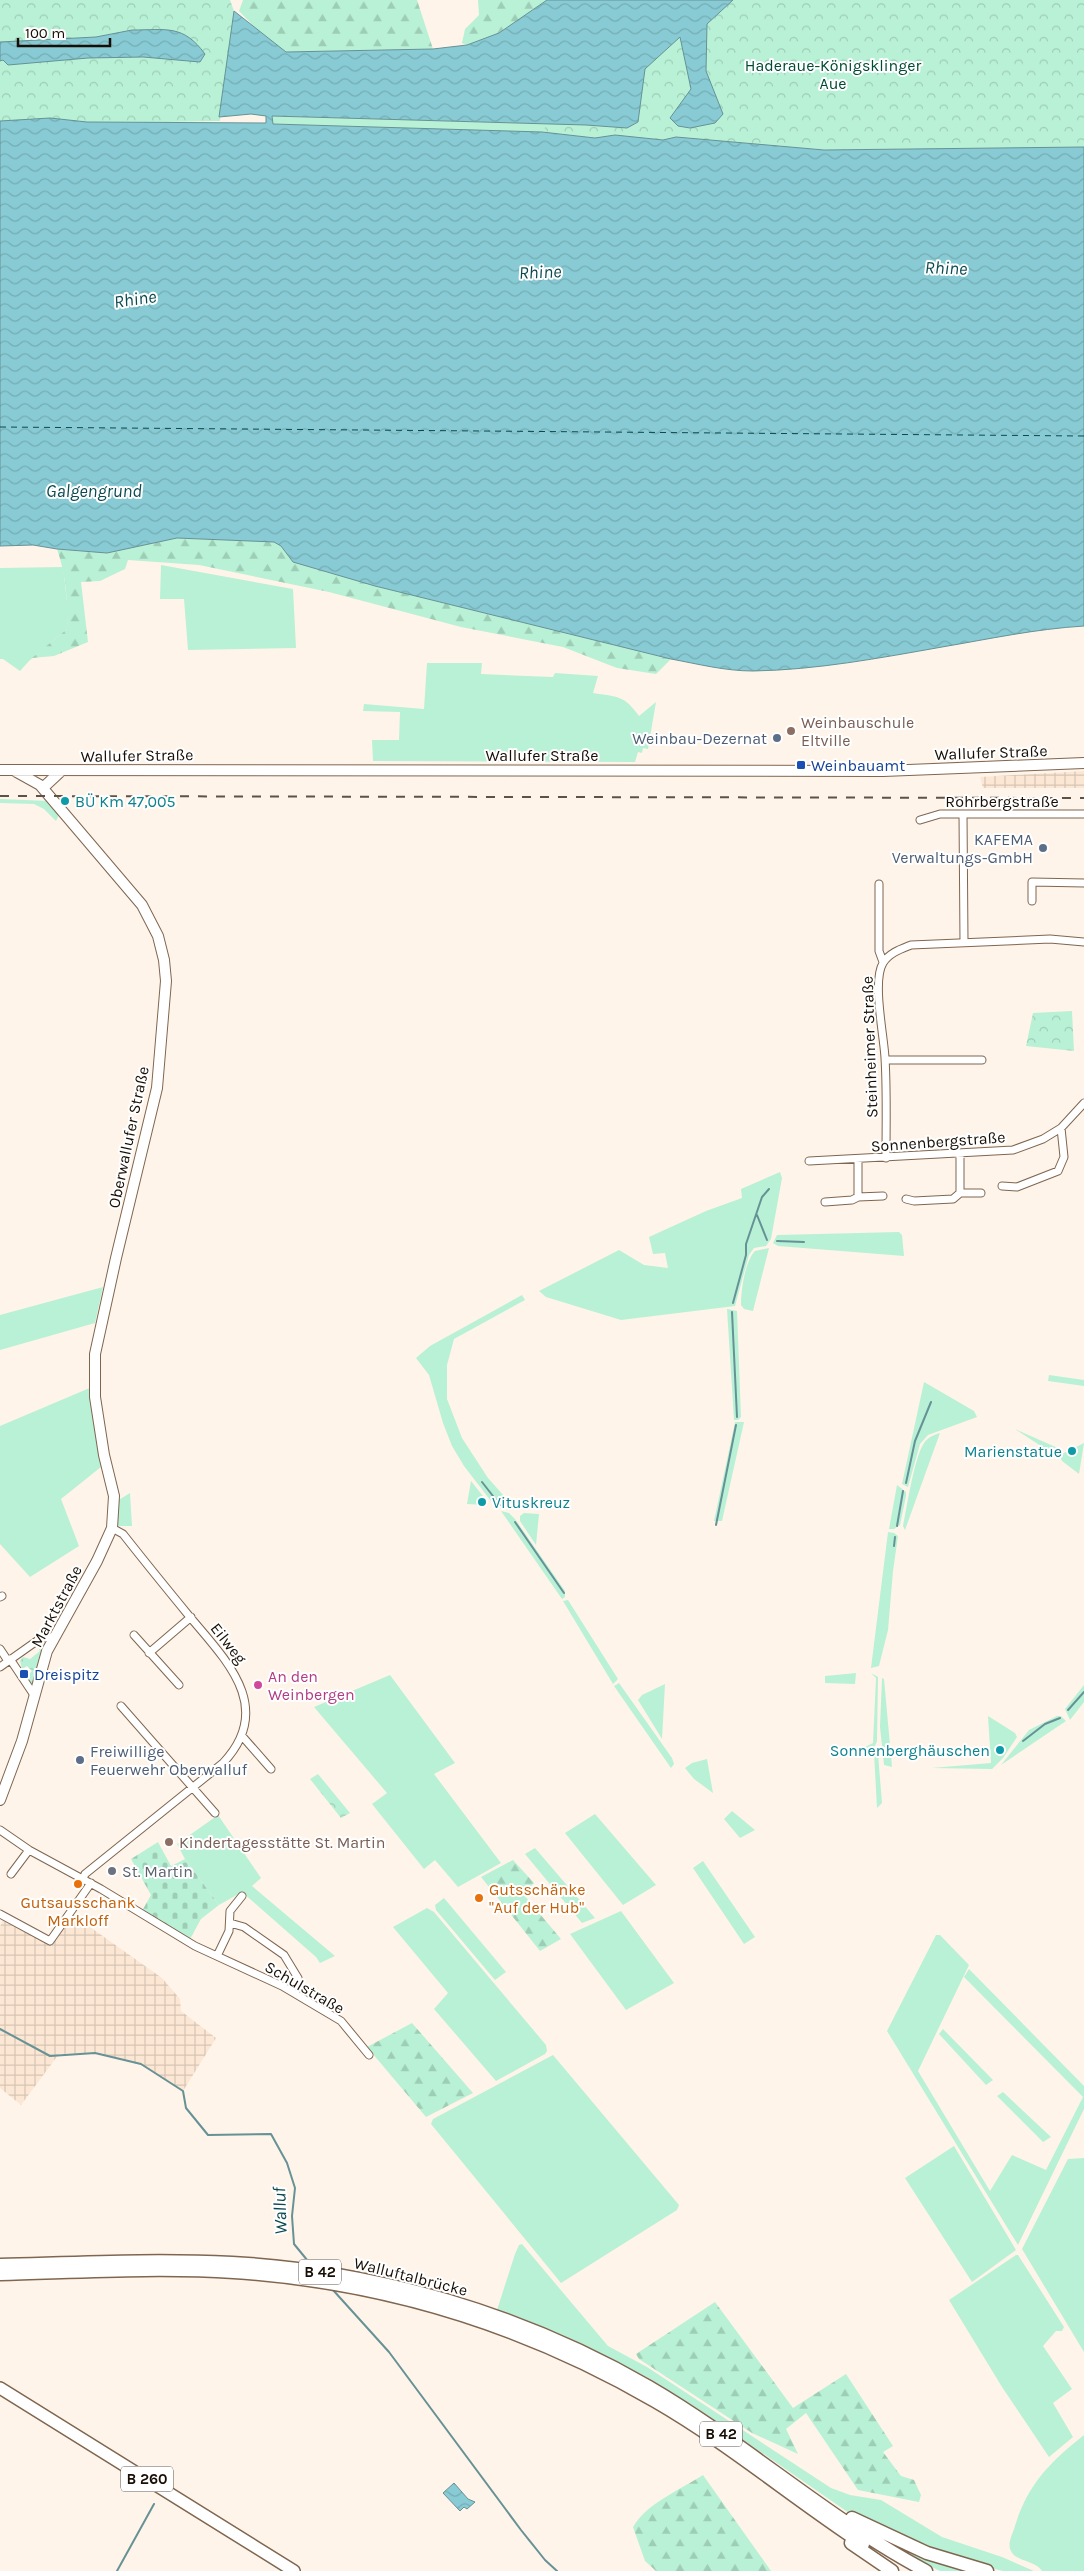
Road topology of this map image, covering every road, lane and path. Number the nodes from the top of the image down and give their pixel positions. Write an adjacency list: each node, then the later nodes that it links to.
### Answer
1 (1084, 763): 5 (street, Wallufer Straße)
2 (0, 770): 3 (street, Wallufer Straße)
3 (13, 770): 4 (street, Wallufer Straße); 6 (street, Oberwallufer Straße)
4 (41, 770): 5 (street, Wallufer Straße); 6 (street, Oberwallufer Straße)
5 (61, 771): 6 (street)
6 (44, 787): 31 (street, Oberwallufer Straße)
7 (963, 814): 8 (street, Rohrbergstraße); 9 (street, Rohrbergstraße); 13 (street)
8 (1084, 814)
9 (920, 820)
10 (1084, 883): 12 (street)
11 (879, 884): 15 (street)
12 (1032, 901)
13 (964, 942): 14 (street, Steinheimer Straße); 15 (street, Steinheimer Straße)
14 (1084, 942)
15 (883, 962): 16 (street, Steinheimer Straße)
16 (885, 1060): 17 (street); 21 (street, Steinheimer Straße)
17 (982, 1060)
18 (1084, 1103): 19 (street, Sonnenbergstraße)
19 (1060, 1128): 20 (street, Sonnenbergstraße); 24 (street)
20 (960, 1154): 21 (street, Sonnenbergstraße); 26 (street)
21 (886, 1158): 22 (street, Sonnenbergstraße)
22 (858, 1160): 23 (street, Sonnenbergstraße); 28 (street)
23 (808, 1161)
24 (1002, 1186)
25 (981, 1192): 26 (street)
26 (960, 1193): 29 (street)
27 (883, 1196): 28 (street)
28 (858, 1197): 30 (street)
29 (906, 1199)
30 (825, 1202)
31 (99, 1424): 32 (street, Marktstraße)
32 (112, 1528): 33 (street, Eilweg); 35 (street, Marktstraße)
33 (191, 1617): 37 (street); 43 (street, Eilweg)
34 (134, 1635): 37 (street)
35 (54, 1637): 38 (street); 41 (street, Marktstraße)
36 (0, 1649): 38 (street)
37 (149, 1653): 40 (street)
38 (9, 1660): 39 (street); 41 (street)
39 (0, 1667)
40 (178, 1686)
41 (34, 1695): 46 (street, Marktstraße)
42 (121, 1706): 47 (street)
43 (242, 1736): 44 (street); 47 (street, Eilweg)
44 (271, 1769)
45 (0, 1778): 46 (street)
46 (6, 1787): 48 (street, Marktstraße)
47 (195, 1788): 49 (street); 53 (street, Eilweg)
48 (0, 1800)
49 (215, 1813)
50 (0, 1830): 51 (street, Schulstraße)
51 (29, 1850): 52 (street); 53 (street, Schulstraße)
52 (11, 1874)
53 (84, 1879): 54 (street, Schulstraße)
54 (92, 1883): 56 (street); 58 (street, Schulstraße)
55 (242, 1896): 57 (street)
56 (0, 1914)
57 (230, 1924): 58 (street); 59 (street, Schulstraße)
58 (217, 1956): 60 (street, Schulstraße)
59 (298, 1978)
60 (368, 2055)
61 (0, 2265): 62 (highway, B 42)
62 (129, 2266): 63 (highway, B 42); 64 (highway, Walluftalbrücke / B 42)
63 (0, 2274)
64 (504, 2324): 66 (highway, B 42); 67 (highway, B 42)
65 (0, 2388): 68 (main road, B 260)
66 (792, 2484): 71 (highway, B 42); 72 (highway)
67 (817, 2513): 69 (highway); 70 (highway, B 42)
68 (294, 2571)
69 (892, 2571)
70 (908, 2571)
71 (926, 2571)
72 (986, 2571)

